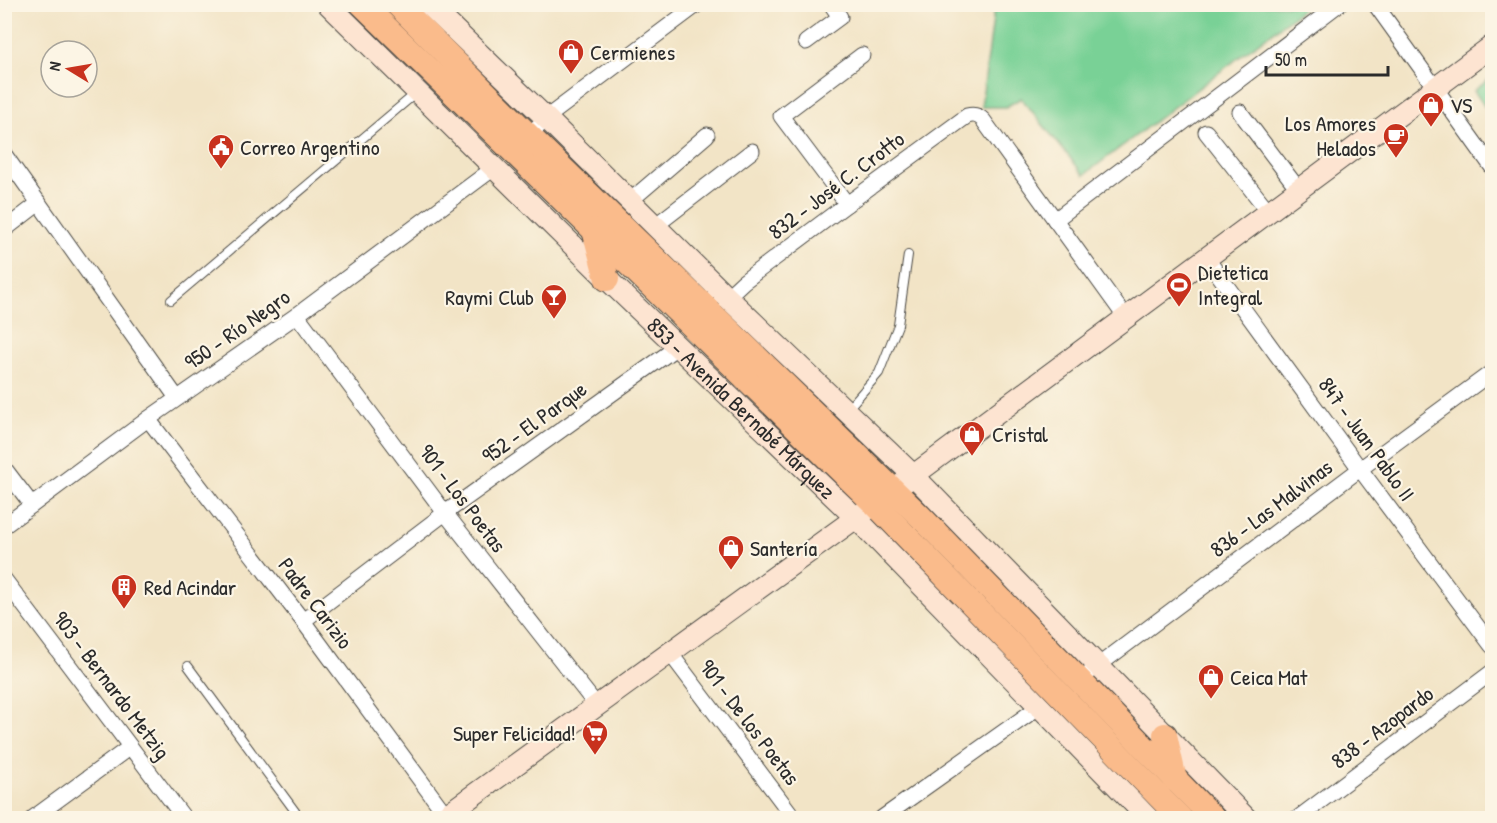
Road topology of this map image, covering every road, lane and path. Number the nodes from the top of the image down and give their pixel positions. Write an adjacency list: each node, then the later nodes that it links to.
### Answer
1 (328, 4): 13 (street, 853 - Avenida Bernabé Márquez)
2 (362, 4): 31 (main road, 853 - Avenida Bernabé Márquez)
3 (397, 4): 18 (main road, 853 - Avenida Bernabé Márquez)
4 (428, 4): 15 (street)
5 (698, 4): 15 (street)
6 (831, 4): 9 (street)
7 (1340, 4): 28 (street)
8 (1375, 4): 12 (street)
9 (806, 42)
10 (1492, 46): 12 (street)
11 (862, 55): 26 (street)
12 (1436, 89): 21 (street); 23 (street)
13 (417, 92): 22 (street, 853 - Avenida Bernabé Márquez); 36 (lane)
14 (1240, 112): 23 (street)
15 (546, 118): 18 (street); 24 (street)
16 (1206, 132): 27 (street)
17 (707, 135): 24 (street)
18 (529, 136): 47 (main road, 853 - Avenida Bernabé Márquez)
19 (752, 151): 29 (street)
20 (4, 154): 25 (street)
21 (1492, 167)
22 (494, 168): 34 (street, 853 - Avenida Bernabé Márquez); 37 (street, 950 - Río Negro)
23 (1299, 190): 27 (street)
24 (630, 201): 29 (street)
25 (39, 203): 30 (street); 41 (street)
26 (847, 204): 28 (street, 832 - José C. Crotto); 35 (street, 832 - José C. Crotto)
27 (1269, 212): 33 (street)
28 (1055, 220): 38 (street)
29 (655, 226): 35 (street)
30 (4, 230)
31 (594, 230): 34 (main road); 47 (main road, 853 - Avenida Bernabé Márquez)
32 (908, 255): 42 (lane)
33 (1207, 259): 38 (street); 45 (street, 847 - Juan Pablo II)
34 (607, 279): 39 (street, 853 - Avenida Bernabé Márquez)
35 (727, 297): 42 (street)
36 (171, 300)
37 (297, 315): 41 (street, 950 - Río Negro); 49 (street, 901 - Los Poetas)
38 (1126, 318): 46 (street)
39 (677, 347): 47 (street, 853 - Avenida Bernabé Márquez); 49 (street, 952 - El Parque)
40 (1492, 372): 45 (street, 836 - Las Malvinas)
41 (177, 398): 43 (street, 950 - Río Negro)
42 (846, 411): 46 (street)
43 (148, 419): 48 (street, 950 - Río Negro); 52 (street, Padre Carizio)
44 (4, 468): 48 (street)
45 (1360, 469): 53 (street, 847 - Juan Pablo II); 56 (street, 836 - Las Malvinas)
46 (913, 475): 47 (street); 56 (street)
47 (875, 504): 54 (street); 58 (main road, 853 - Avenida Bernabé Márquez); 60 (street, 853 - Avenida Bernabé Márquez); 71 (main road, 853 - Avenida Bernabé Márquez)
48 (32, 505): 50 (street, 950 - Río Negro)
49 (445, 513): 52 (street, 952 - El Parque); 59 (street, 901 - Los Poetas)
50 (4, 526)
51 (4, 579): 62 (street, 903 - Bernardo Metzig)
52 (303, 621): 64 (street, Padre Carizio)
53 (1492, 646)
54 (670, 653): 59 (street); 68 (street, 901 - De los Poetas)
55 (188, 666): 67 (lane)
56 (1098, 666): 58 (street, 836 - Las Malvinas); 61 (street)
57 (1492, 672): 74 (street, 838 - Azopardo)
58 (1078, 680): 63 (main road, 853 - Avenida Bernabé Márquez)
59 (597, 706): 64 (street)
60 (1040, 706): 69 (street); 70 (street, 853 - Avenida Bernabé Márquez)
61 (1165, 735): 63 (main road); 73 (street)
62 (130, 747): 65 (street); 66 (street, 903 - Bernardo Metzig)
63 (1175, 780): 72 (main road, 853 - Avenida Bernabé Márquez)
64 (444, 817)
65 (33, 819)
66 (184, 819)
67 (300, 819)
68 (794, 819)
69 (882, 819)
70 (1148, 819)
71 (1179, 819)
72 (1213, 819)
73 (1246, 819)
74 (1298, 819)

